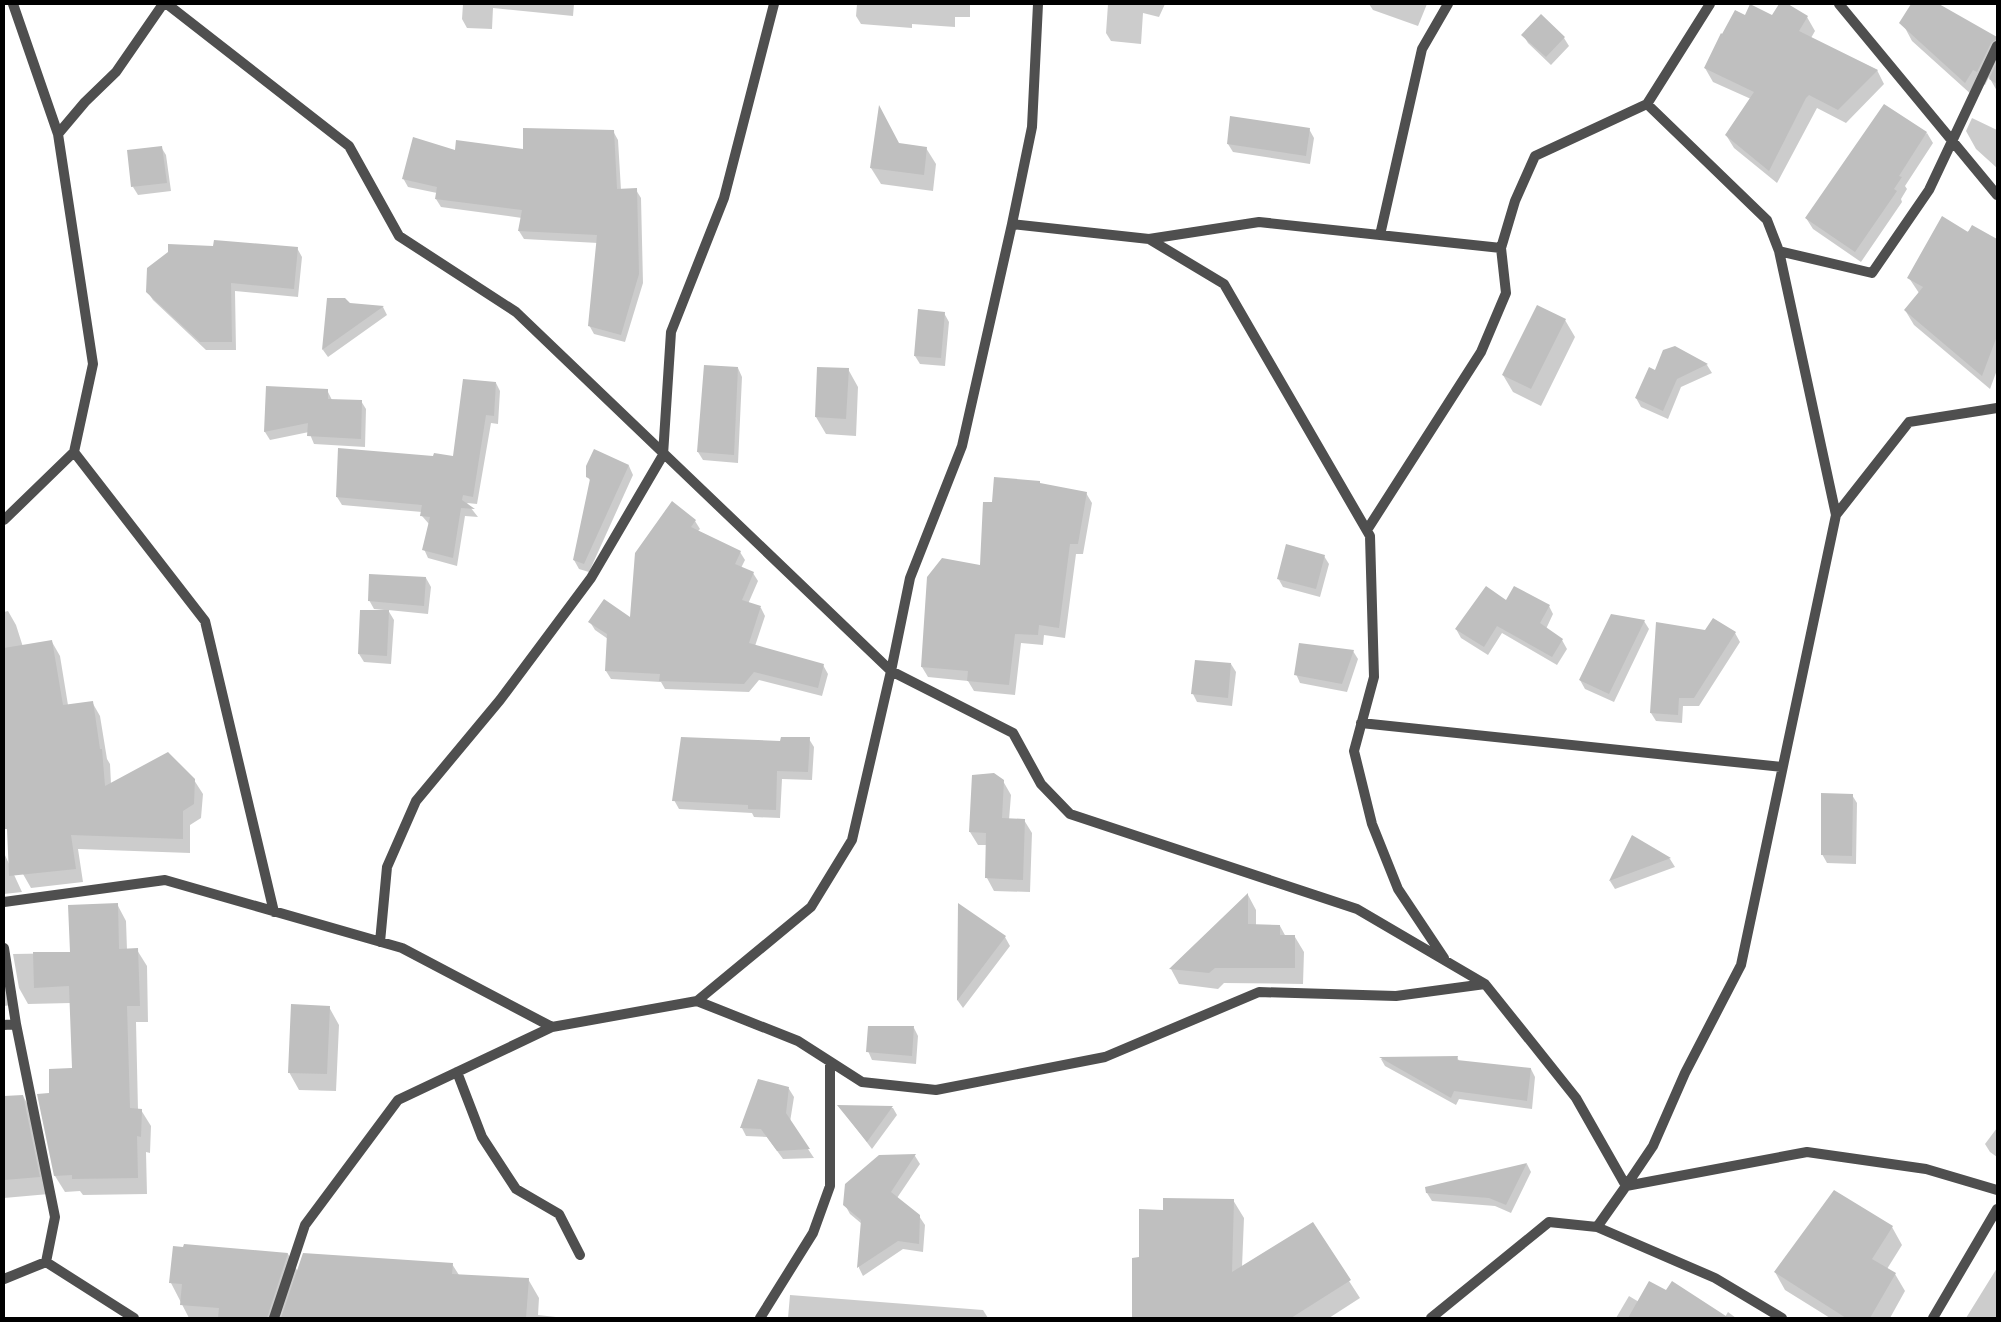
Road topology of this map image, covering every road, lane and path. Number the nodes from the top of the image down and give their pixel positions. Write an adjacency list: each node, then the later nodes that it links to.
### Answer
1 (13, 4): 10 (street)
2 (165, 4): 10 (street); 20 (street)
3 (774, 4): 20 (street)
4 (1038, 4): 13 (street)
5 (1448, 4): 14 (street)
6 (1710, 4): 9 (street)
7 (1839, 4): 11 (street)
8 (1997, 46): 11 (street)
9 (1648, 104): 16 (street); 17 (street)
10 (58, 134): 19 (street)
11 (1954, 142): 12 (street); 17 (street)
12 (1997, 195)
13 (1012, 224): 15 (street); 24 (street)
14 (1380, 235): 15 (street); 16 (street)
15 (1149, 239): 23 (street)
16 (1501, 248): 23 (street)
17 (1779, 251): 21 (street)
18 (1997, 408): 21 (street)
19 (74, 452): 22 (street); 28 (street)
20 (663, 455): 24 (street); 29 (street)
21 (1836, 515): 26 (street)
22 (4, 520)
23 (1367, 530): 25 (street)
24 (891, 671): 31 (street); 33 (street)
25 (1361, 723): 26 (street); 31 (street)
26 (1782, 768): 39 (street)
27 (4, 902): 28 (street)
28 (274, 912): 29 (street)
29 (380, 942): 36 (street)
30 (4, 948): 34 (street)
31 (1446, 961): 32 (street)
32 (1485, 984): 37 (street); 39 (street)
33 (697, 1001): 36 (street); 37 (street)
34 (16, 1024): 35 (street); 44 (street)
35 (4, 1025)
36 (552, 1027): 38 (street)
37 (830, 1062): 48 (street)
38 (457, 1072): 43 (street); 47 (street)
39 (1626, 1186): 40 (street); 42 (street)
40 (1997, 1190)
41 (1997, 1209): 51 (street)
42 (1597, 1227): 49 (street); 50 (street)
43 (580, 1254)
44 (46, 1262): 45 (street); 46 (street)
45 (4, 1279)
46 (134, 1318)
47 (274, 1318)
48 (760, 1318)
49 (1431, 1318)
50 (1782, 1318)
51 (1932, 1318)

